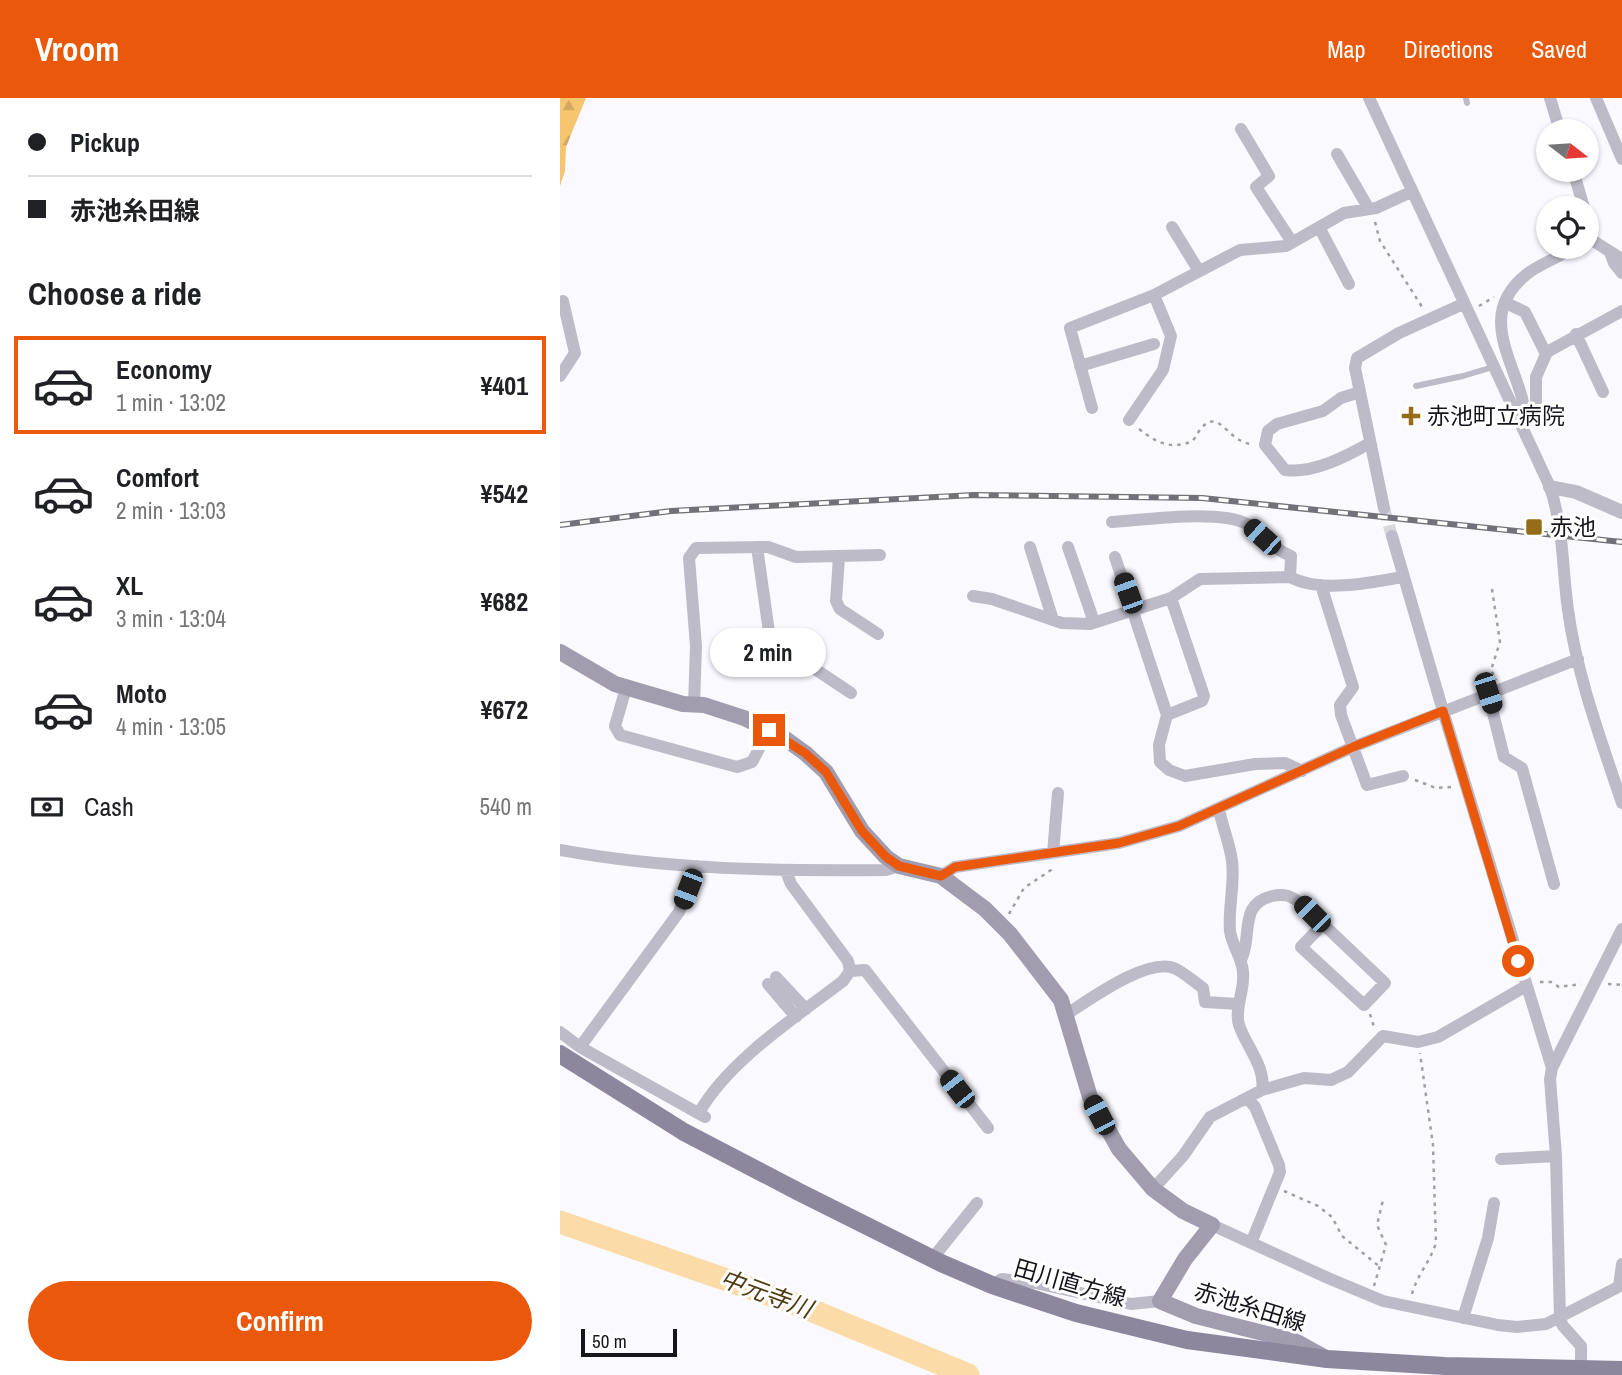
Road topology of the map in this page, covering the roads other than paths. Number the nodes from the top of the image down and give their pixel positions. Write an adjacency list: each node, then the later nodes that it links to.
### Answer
1 (1369, 98): 8 (street)
2 (1550, 98): 4 (street)
3 (1596, 98): 7 (street)
4 (1556, 119)
5 (1241, 129): 12 (street)
6 (1337, 154): 9 (street)
7 (1622, 159)
8 (1411, 192): 9 (street); 23 (street)
9 (1369, 209): 11 (street)
10 (1172, 227): 17 (street)
11 (1319, 227): 12 (street); 19 (street)
12 (1292, 242): 17 (street)
13 (1599, 245): 14 (street)
14 (1609, 251): 16 (street); 18 (street)
15 (1553, 259): 21 (street)
16 (1622, 259)
17 (1199, 271): 20 (street)
18 (1622, 273)
19 (1349, 284)
20 (1154, 295): 28 (street); 35 (street)
21 (1502, 299): 27 (street); 36 (street)
22 (563, 301): 30 (street)
23 (1465, 308): 29 (street); 32 (street)
24 (1622, 311): 25 (street)
25 (1576, 334): 27 (street); 33 (street)
26 (1154, 344): 28 (street)
27 (1546, 354): 36 (street)
28 (1080, 366): 34 (street)
29 (1493, 367): 31 (lane); 36 (street)
30 (560, 376)
31 (1416, 386)
32 (1360, 392): 37 (street); 37 (street)
33 (1603, 392)
34 (1092, 408)
35 (1129, 420)
36 (1525, 427): 38 (street)
37 (1370, 443): 39 (street)
38 (1550, 487): 40 (street); 59 (street)
39 (1384, 508)
40 (1622, 512)
41 (1112, 522): 49 (street)
42 (1392, 536): 50 (street)
43 (757, 547): 47 (street); 62 (street); 63 (street)
44 (1030, 547): 55 (street)
45 (1068, 547): 56 (street)
46 (880, 555): 47 (street)
47 (839, 557): 57 (street)
48 (1115, 557): 54 (street)
49 (1290, 577): 51 (street); 53 (street)
50 (1402, 577): 51 (street); 64 (street)
51 (1321, 585): 67 (street)
52 (973, 596): 55 (street)
53 (1171, 598): 54 (street); 65 (street)
54 (1134, 611): 56 (street); 65 (street)
55 (1053, 621): 56 (street)
56 (1090, 624)
57 (878, 634)
58 (560, 652): 60 (main road)
59 (1578, 659): 61 (street); 71 (street)
60 (626, 688): 63 (main road); 66 (street)
61 (1493, 690): 64 (street); 79 (street)
62 (851, 693)
63 (694, 705): 66 (main road)
64 (1443, 711): 67 (street); 85 (street)
65 (1167, 715): 68 (street)
66 (769, 730): 76 (main road)
67 (1353, 747): 68 (street); 69 (street)
68 (1302, 771): 72 (street)
69 (1403, 776)
70 (1058, 793): 74 (street)
71 (1622, 803)
72 (1219, 809): 74 (street); 82 (street)
73 (560, 850): 75 (street)
74 (1053, 853): 78 (street)
75 (697, 866): 77 (street); 90 (street)
76 (899, 866): 77 (street); 78 (main road)
77 (786, 871): 83 (street)
78 (941, 876): 88 (main road)
79 (1554, 884)
80 (1323, 924): 80 (street); 82 (street)
81 (1622, 929): 92 (street)
82 (1241, 960): 86 (street)
83 (850, 971): 87 (street); 95 (street)
84 (772, 981): 87 (street)
85 (1526, 986): 92 (street); 93 (street)
86 (1238, 1004): 88 (street); 93 (street)
87 (801, 1013): 90 (street)
88 (1067, 1014): 98 (main road)
89 (560, 1032): 90 (street)
90 (580, 1048)
91 (560, 1054): 103 (main road, 田川直方線)
92 (1552, 1068): 96 (street)
93 (1262, 1090): 94 (street)
94 (1248, 1099): 98 (street); 102 (street)
95 (988, 1128)
96 (1556, 1156): 97 (street); 109 (street)
97 (1500, 1158)
98 (1153, 1189): 101 (main road)
99 (977, 1203): 103 (street)
100 (1494, 1203): 108 (street)
101 (1212, 1225): 102 (street); 107 (main road, 赤池糸田線)
102 (1251, 1243): 108 (street)
103 (932, 1259): 105 (main road, 田川直方線)
104 (1622, 1264): 106 (street)
105 (992, 1285): 107 (street); 110 (main road, 田川直方線)
106 (1620, 1286): 109 (street)
107 (1160, 1301): 110 (main road, 赤池糸田線)
108 (1463, 1318): 109 (street)
109 (1560, 1319): 111 (street)
110 (1327, 1359): 113 (main road, 田川直方線)
111 (1581, 1369): 112 (main road, 田川直方線); 113 (main road, 田川直方線)
112 (1622, 1370)
113 (1445, 1371)

